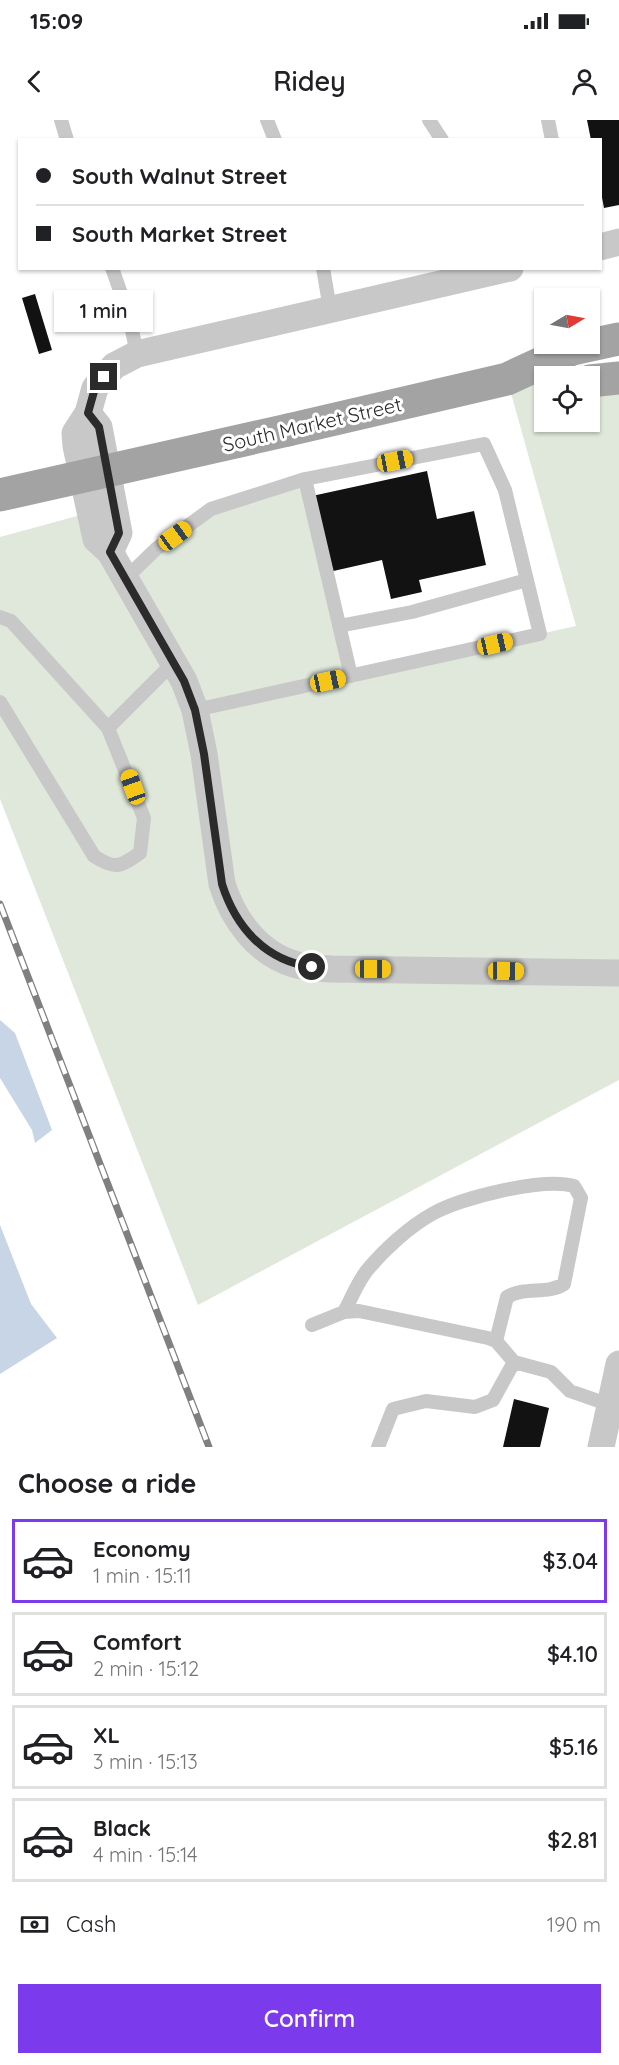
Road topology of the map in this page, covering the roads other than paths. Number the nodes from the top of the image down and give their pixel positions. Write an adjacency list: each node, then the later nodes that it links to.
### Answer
1 (60, 120): 5 (lane)
2 (267, 120): 6 (lane)
3 (429, 120): 7 (lane)
4 (548, 120): 8 (lane)
5 (66, 138)
6 (274, 138)
7 (441, 138)
8 (552, 138)
9 (619, 242): 10 (street)
10 (602, 246)
11 (113, 270): 16 (lane)
12 (323, 270): 14 (lane)
13 (500, 270): 14 (street)
14 (330, 309): 16 (street)
15 (619, 339): 17 (main road, South Market Street)
16 (137, 354): 23 (street)
17 (507, 378): 19 (main road); 22 (main road, South Market Street, bridge)
18 (619, 378): 20 (main road)
19 (534, 379)
20 (600, 380)
21 (305, 479): 23 (lane); 24 (lane); 26 (lane)
22 (0, 495)
23 (125, 579): 27 (street)
24 (527, 580): 26 (lane); 28 (lane)
25 (0, 617): 31 (lane)
26 (339, 626): 28 (lane)
27 (174, 662): 30 (street); 31 (lane)
28 (351, 676): 30 (lane)
29 (0, 702): 31 (lane)
30 (195, 710): 32 (street)
31 (108, 728)
32 (619, 973)
33 (344, 1312): 34 (lane); 35 (lane); 35 (lane)
34 (312, 1325)
35 (496, 1341): 36 (lane)
36 (514, 1362): 38 (lane); 40 (lane)
37 (619, 1364): 38 (street)
38 (610, 1405): 39 (street)
39 (608, 1445)
40 (378, 1447)

